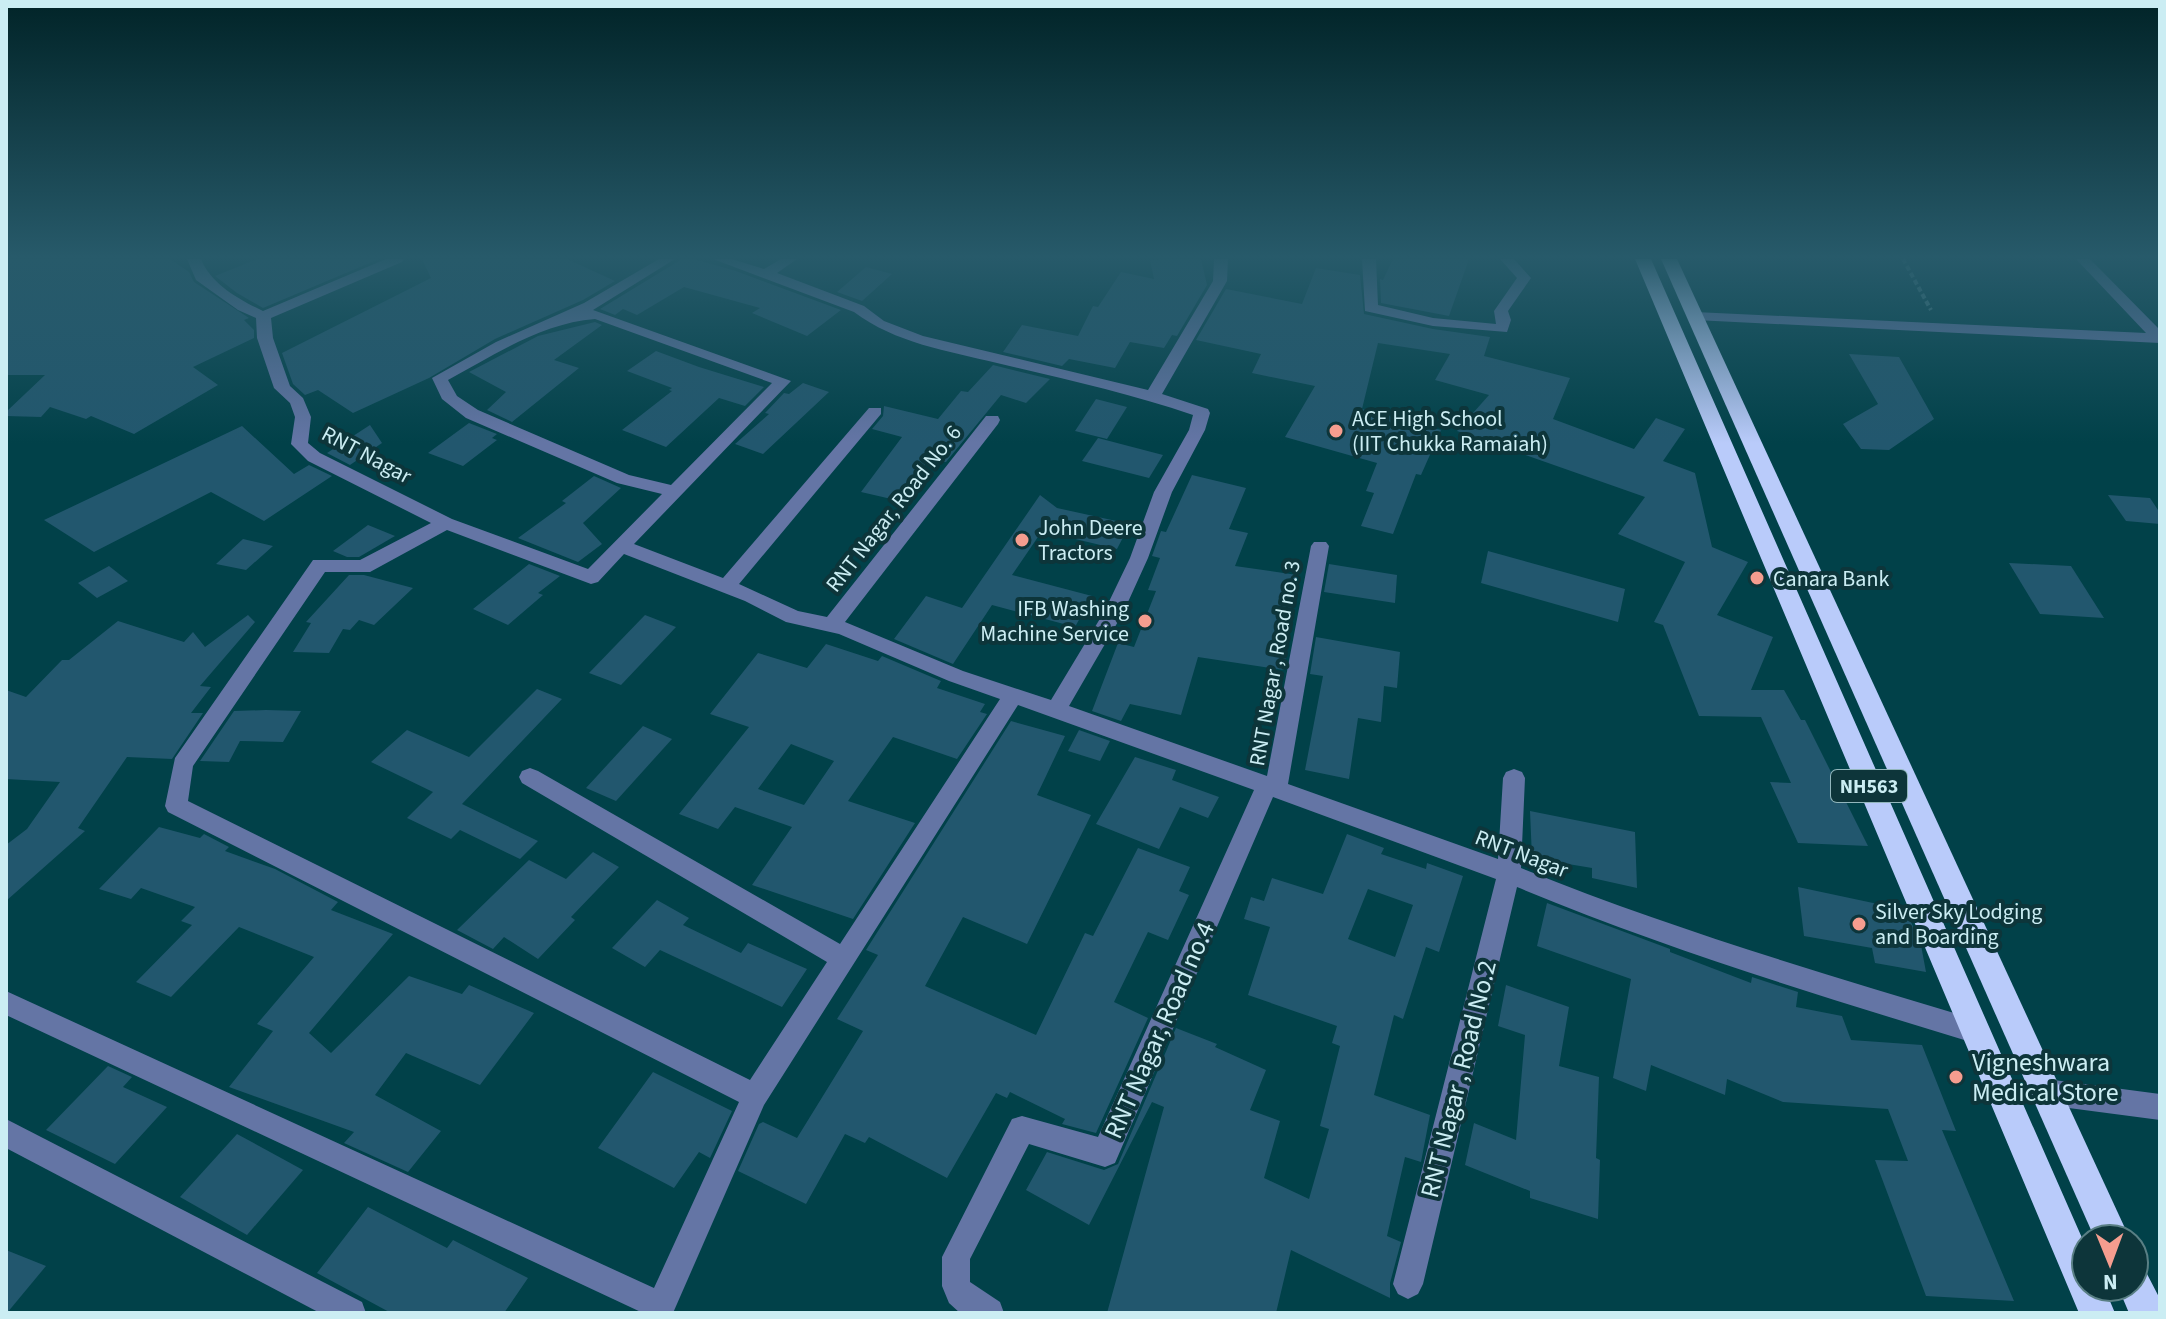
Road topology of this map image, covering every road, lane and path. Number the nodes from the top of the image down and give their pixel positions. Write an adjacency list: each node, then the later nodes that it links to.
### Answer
1 (263, 321): 19 (street, RNT Nagar)
2 (554, 321): 18 (street)
3 (614, 321): 18 (street, RNT Nagar)
4 (874, 321): 15 (street)
5 (1197, 321): 15 (street)
6 (1426, 321): 7 (street)
7 (1504, 321)
8 (1669, 321): 32 (highway, NH563)
9 (1697, 321): 33 (highway, NH563)
10 (1790, 321): 13 (street)
11 (1939, 321): 13 (path)
12 (2143, 321): 14 (street)
13 (1945, 328): 14 (street)
14 (2160, 338)
15 (1153, 396): 25 (street)
16 (875, 411): 22 (street)
17 (992, 420): 23 (street, RNT Nagar, Road No. 6)
18 (674, 492): 20 (street, RNT Nagar)
19 (446, 523): 20 (street, RNT Nagar); 34 (street)
20 (621, 546): 22 (street, RNT Nagar)
21 (1320, 546): 28 (street, RNT Nagar , Road no. 3)
22 (726, 587): 23 (street, RNT Nagar)
23 (832, 625): 24 (street, RNT Nagar)
24 (1014, 695): 25 (street, RNT Nagar); 30 (street)
25 (1056, 710): 28 (street, RNT Nagar)
26 (530, 777): 30 (street)
27 (1514, 778): 29 (street, RNT Nagar , Road No.2)
28 (1272, 787): 29 (street, RNT Nagar); 41 (street, RNT Nagar, Road no.4)
29 (1509, 873): 32 (street, RNT Nagar); 38 (street, RNT Nagar , Road No.2)
30 (844, 959): 34 (street)
31 (6, 1003): 39 (street)
32 (1974, 1031): 42 (highway, NH563)
33 (2046, 1092): 35 (street); 37 (highway, NH563)
34 (755, 1096): 39 (street)
35 (2160, 1107)
36 (6, 1133): 40 (street)
37 (2106, 1223)
38 (1408, 1284)
39 (660, 1309)
40 (351, 1313)
41 (989, 1313)
42 (2097, 1313)

